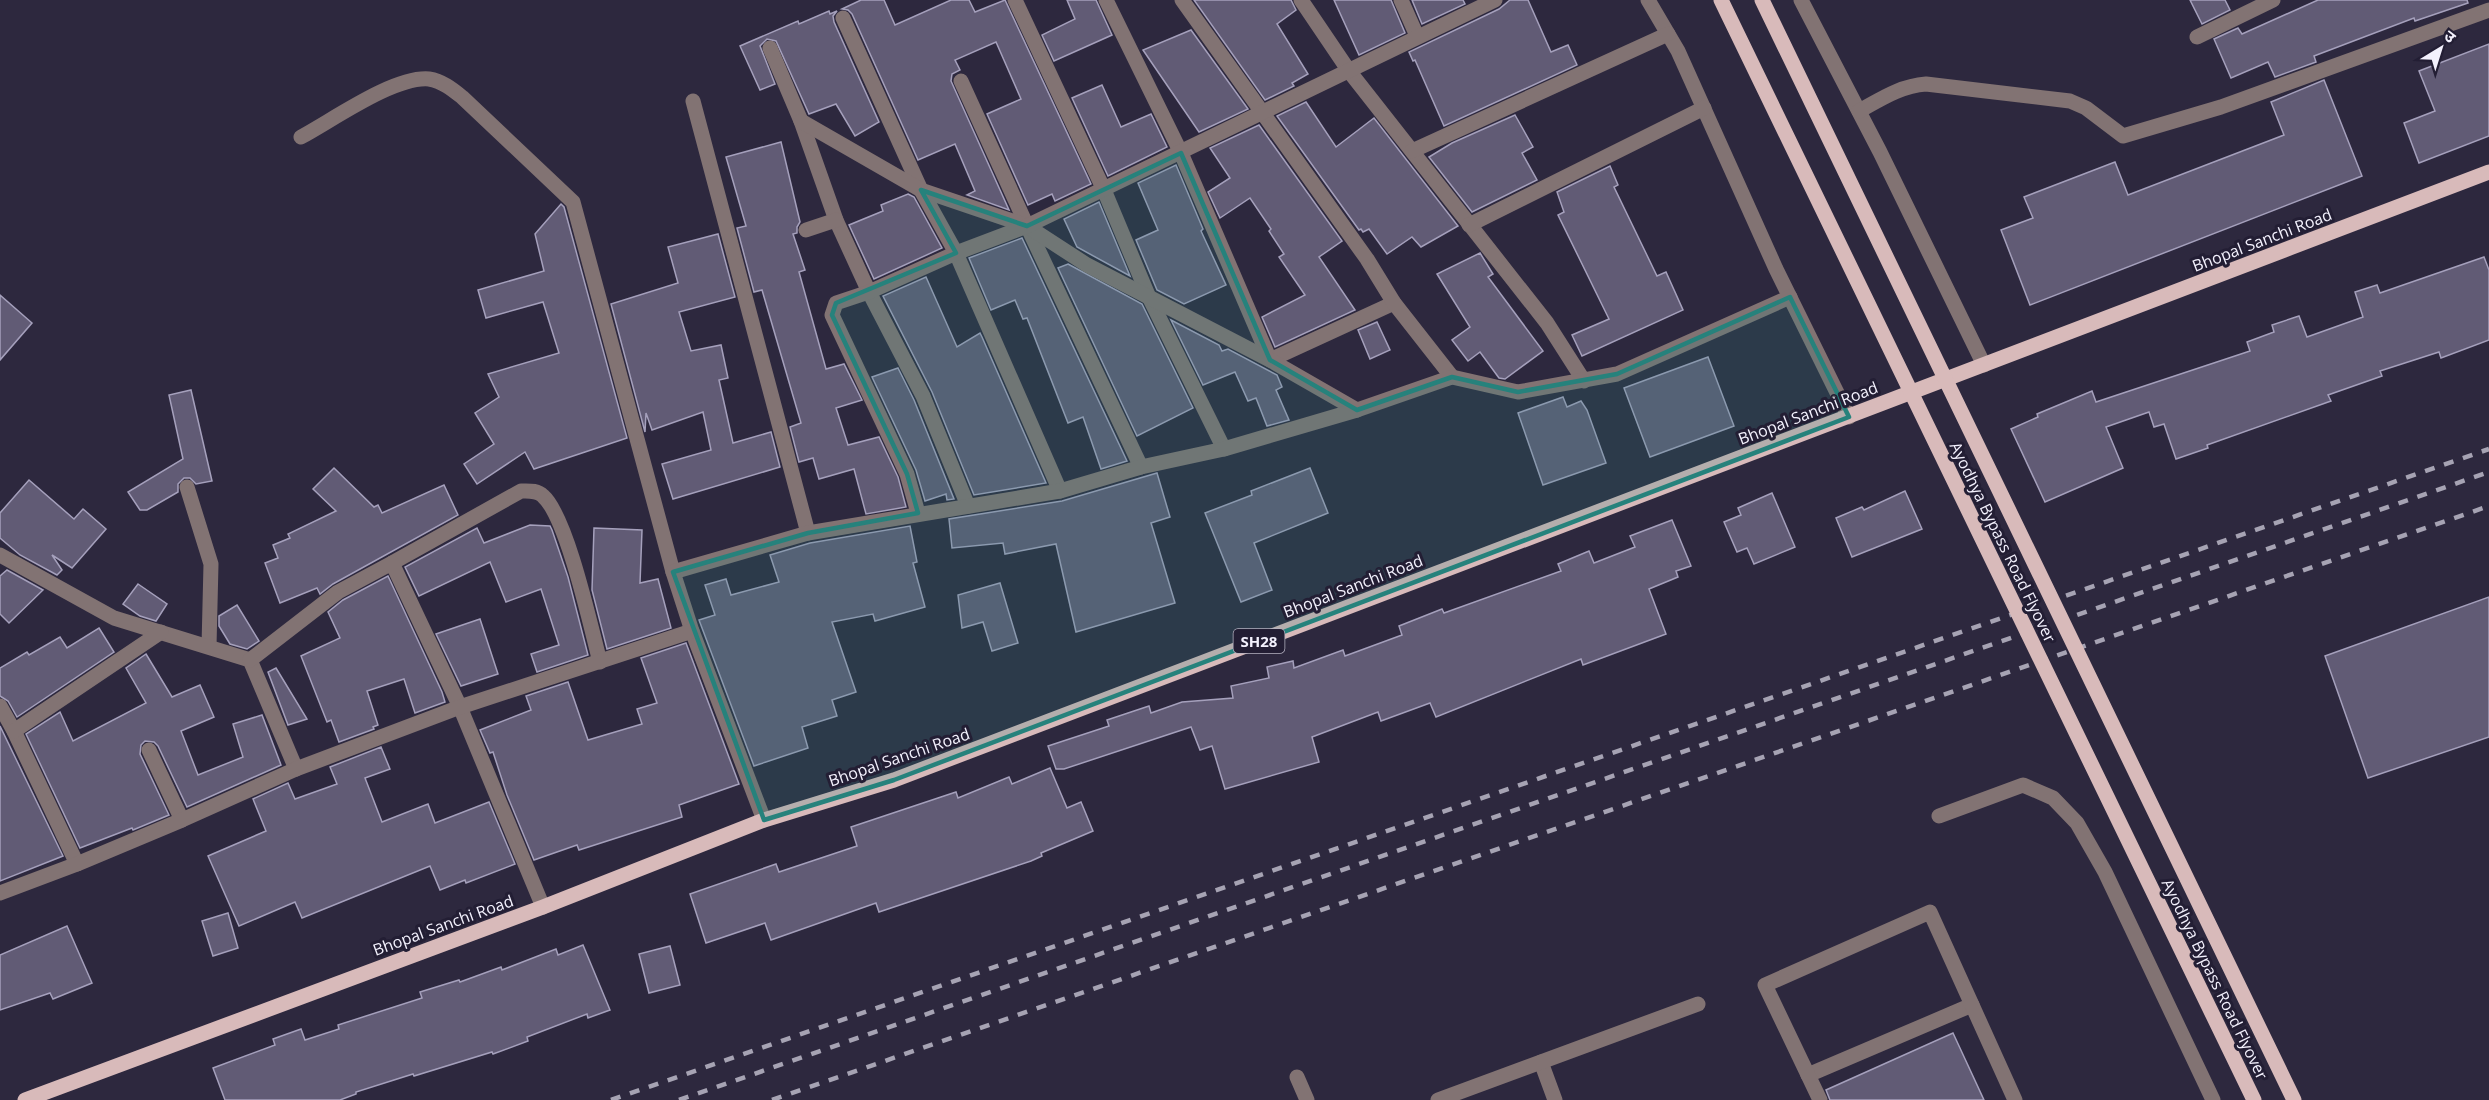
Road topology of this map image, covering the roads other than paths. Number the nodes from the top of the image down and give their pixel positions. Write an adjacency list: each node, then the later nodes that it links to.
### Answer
1 (1015, 0): 30 (street)
2 (1106, 0): 27 (street)
3 (1182, 0): 23 (street)
4 (1301, 0): 18 (street)
5 (1401, 0): 15 (street)
6 (1495, 0): 15 (street)
7 (1648, 0): 14 (street)
8 (1720, 0): 84 (main road, Ayodhya Bypass Road Flyover, bridge)
9 (1762, 0): 85 (main road, Ayodhya Bypass Road Flyover, bridge)
10 (1801, 0): 22 (street)
11 (2273, 0): 16 (street)
12 (2489, 10): 22 (street)
13 (843, 18): 29 (street)
14 (1668, 34): 21 (street); 26 (street)
15 (1418, 36): 18 (street)
16 (2197, 37)
17 (770, 48): 24 (street)
18 (1349, 71): 23 (street); 26 (street)
19 (961, 81): 33 (street)
20 (693, 101): 52 (street)
21 (1704, 108): 32 (street); 38 (street)
22 (1859, 111): 41 (street)
23 (1263, 113): 27 (street); 39 (street)
24 (801, 121): 29 (street); 31 (street)
25 (301, 137): 55 (street)
26 (1412, 152): 32 (street)
27 (1181, 153): 30 (street); 40 (street)
28 (2489, 172): 41 (main road, Bhopal Sanchi Road / SH28)
29 (921, 190): 33 (street); 35 (street)
30 (1104, 190): 33 (street); 37 (street)
31 (836, 220): 34 (street); 36 (street)
32 (1469, 225): 43 (street)
33 (1027, 226): 35 (street); 37 (street); 47 (street)
34 (806, 230)
35 (956, 253): 36 (street); 49 (street)
36 (869, 292): 50 (street); 51 (street)
37 (1148, 295): 40 (street); 46 (street)
38 (1790, 297): 43 (street); 45 (street)
39 (1395, 303): 40 (street); 42 (street)
40 (1270, 360): 44 (street)
41 (1984, 365): 45 (main road, Bhopal Sanchi Road / SH28)
42 (1452, 377): 43 (street); 44 (street)
43 (1584, 381)
44 (1357, 410): 46 (street)
45 (1849, 417): 68 (main road, Bhopal Sanchi Road / SH28)
46 (1224, 448): 47 (street)
47 (1141, 467): 49 (street)
48 (187, 487): 58 (street)
49 (1060, 491): 50 (street)
50 (968, 506): 51 (street)
51 (918, 513): 52 (street)
52 (808, 533): 55 (street)
53 (0, 555): 57 (street)
54 (392, 563): 59 (street); 60 (street); 62 (street)
55 (673, 572): 56 (street)
56 (692, 631): 60 (street); 68 (street)
57 (161, 632): 58 (street); 63 (street)
58 (209, 646): 59 (street)
59 (250, 660): 65 (street)
60 (600, 662): 62 (street)
61 (0, 706): 63 (street)
62 (460, 707): 65 (street); 71 (street)
63 (14, 731): 69 (street)
64 (149, 750): 67 (street)
65 (296, 769): 67 (street)
66 (1939, 816): 83 (street)
67 (182, 820): 69 (street)
68 (764, 820): 71 (main road, Bhopal Sanchi Road / SH28)
69 (77, 864): 70 (street)
70 (0, 893)
71 (543, 907): 77 (main road, Bhopal Sanchi Road / SH28)
72 (1698, 1004): 74 (street)
73 (1972, 1005): 75 (street); 75 (street); 82 (street)
74 (1541, 1062): 79 (street); 80 (street)
75 (1808, 1075): 81 (street)
76 (1297, 1077): 78 (street)
77 (25, 1100)
78 (1306, 1100)
79 (1438, 1100)
80 (1556, 1100)
81 (1820, 1100)
82 (2014, 1100)
83 (2213, 1100)
84 (2254, 1100)
85 (2294, 1100)

